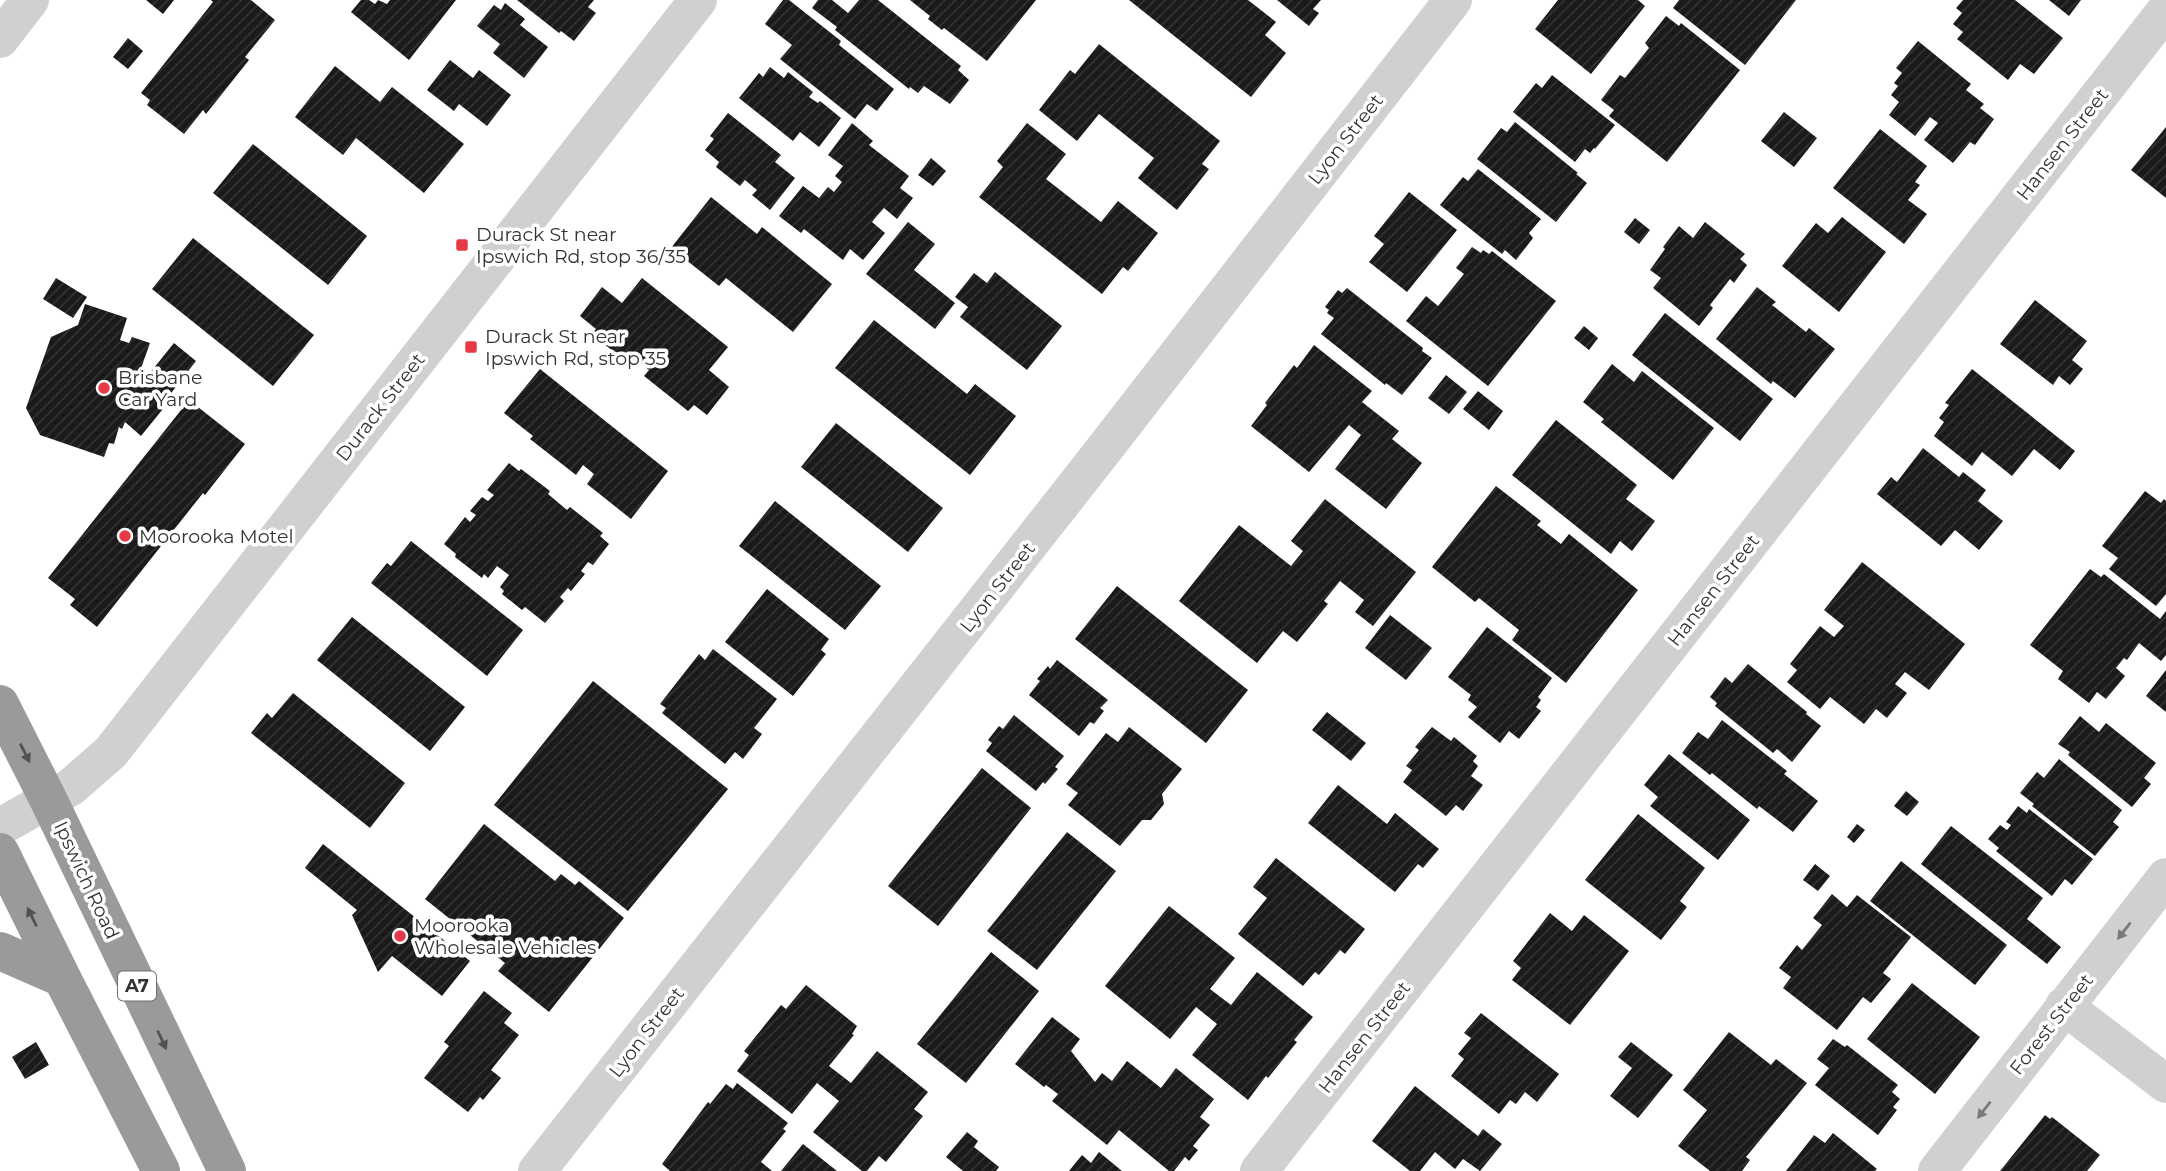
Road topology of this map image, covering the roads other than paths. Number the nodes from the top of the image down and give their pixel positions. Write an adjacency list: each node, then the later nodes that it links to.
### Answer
1 (30, 0): 5 (street)
2 (698, 0): 7 (street, Durack Street)
3 (1453, 0): 17 (street, Lyon Street)
4 (2166, 10): 18 (street, Hansen Street)
5 (0, 39)
6 (0, 704): 7 (highway, Ipswich Road / A7, one-way to 7)
7 (49, 801): 8 (street, Durack Street); 16 (highway, Ipswich Road / A7, one-way to 16)
8 (0, 827)
9 (0, 852): 12 (highway, one-way to 9)
10 (2166, 877): 13 (street, Forest Street, one-way to 13)
11 (0, 951): 12 (highway)
12 (62, 978): 15 (highway)
13 (2064, 1006): 14 (street); 19 (street, Forest Street, one-way to 19)
14 (2166, 1084)
15 (161, 1171)
16 (227, 1171)
17 (537, 1171)
18 (1259, 1171)
19 (1937, 1171)

